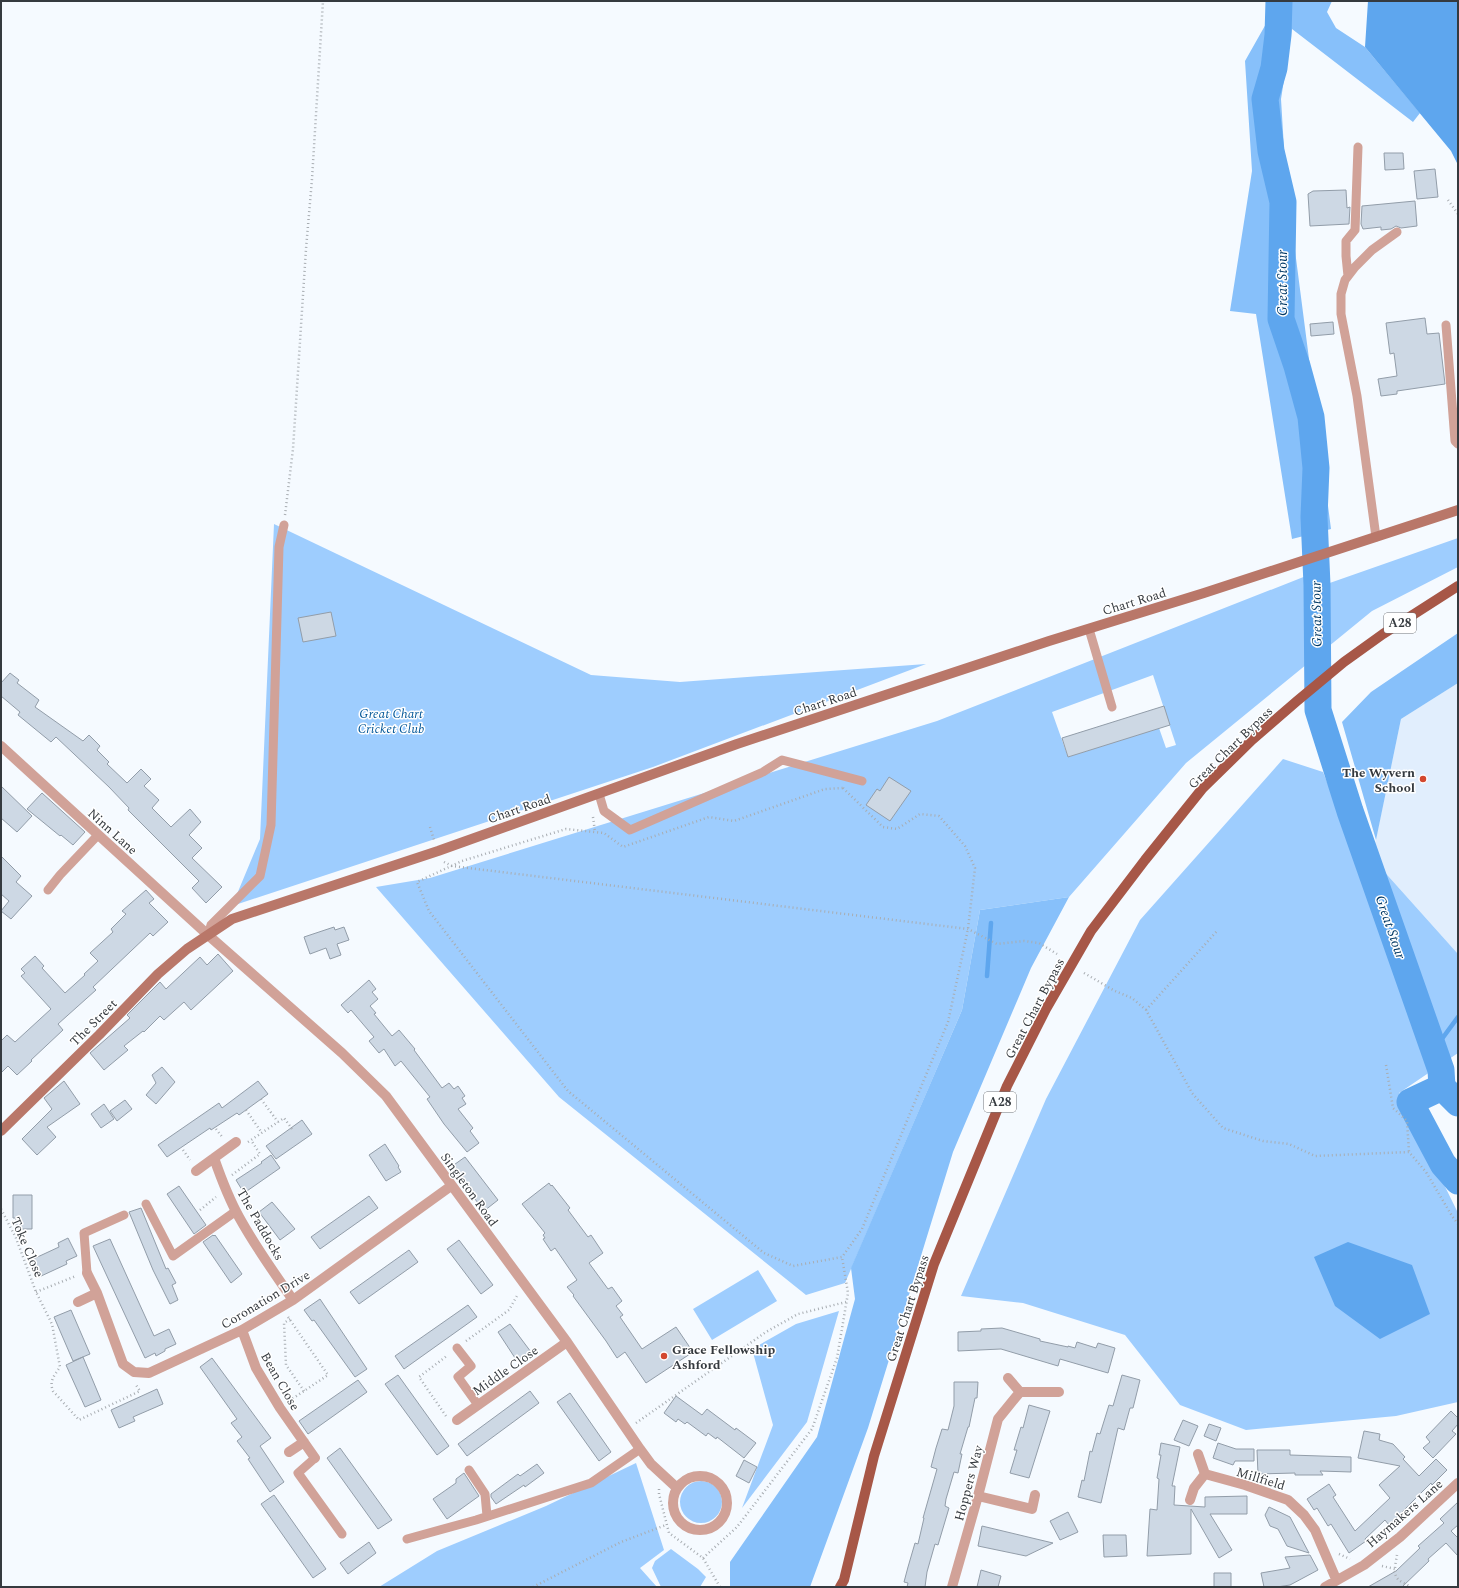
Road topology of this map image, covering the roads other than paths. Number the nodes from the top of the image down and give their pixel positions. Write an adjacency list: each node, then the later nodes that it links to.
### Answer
1 (1358, 147): 3 (lane)
2 (1397, 232): 3 (lane)
3 (1348, 276): 8 (lane)
4 (1446, 325): 5 (lane)
5 (1458, 444)
6 (1458, 510): 8 (street, Chart Road)
7 (284, 524): 17 (lane)
8 (1376, 537): 10 (street, Chart Road)
9 (1458, 586): 54 (main road, Great Chart Bypass / A28)
10 (1089, 629): 11 (lane); 14 (street, Chart Road)
11 (1112, 707)
12 (1, 746): 15 (street, Ninn Lane)
13 (862, 781): 14 (lane)
14 (599, 794): 17 (street, Chart Road)
15 (98, 835): 16 (lane); 17 (street, Ninn Lane)
16 (48, 890)
17 (208, 935): 18 (street, The Street); 22 (street, Singleton Road)
18 (1, 1131)
19 (236, 1142): 20 (street)
20 (214, 1158): 21 (street); 24 (street, The Paddocks)
21 (195, 1167)
22 (452, 1186): 28 (street, Coronation Drive); 31 (street, Singleton Road)
23 (146, 1204): 24 (lane)
24 (236, 1211): 28 (street, The Paddocks)
25 (124, 1215): 26 (lane)
26 (87, 1273): 27 (street)
27 (98, 1293): 29 (street); 30 (street, Coronation Drive)
28 (293, 1300): 30 (street, Coronation Drive)
29 (78, 1302)
30 (242, 1330): 38 (street, Bean Close)
31 (567, 1342): 36 (street, Middle Close); 39 (street, Singleton Road)
32 (457, 1348): 36 (lane)
33 (1008, 1378): 34 (street)
34 (1020, 1392): 35 (street); 48 (street, Hoppers Way)
35 (1059, 1392)
36 (478, 1405): 37 (street, Middle Close)
37 (457, 1420)
38 (304, 1442): 40 (street); 42 (street, Bean Close)
39 (640, 1449): 46 (street, Singleton Road); 50 (lane)
40 (289, 1452)
41 (1198, 1454): 44 (street)
42 (316, 1458): 51 (lane)
43 (469, 1470): 50 (lane)
44 (1205, 1474): 49 (street); 53 (street, Millfield)
45 (1458, 1483): 53 (street, Haymakers Lane)
46 (677, 1488): 46 (street)
47 (1035, 1495): 48 (street)
48 (978, 1496): 55 (street, Hoppers Way)
49 (1190, 1500)
50 (487, 1516): 52 (lane)
51 (342, 1534)
52 (407, 1539)
53 (1336, 1579): 56 (street, Haymakers Lane)
54 (843, 1585)
55 (952, 1587)
56 (1325, 1587)

